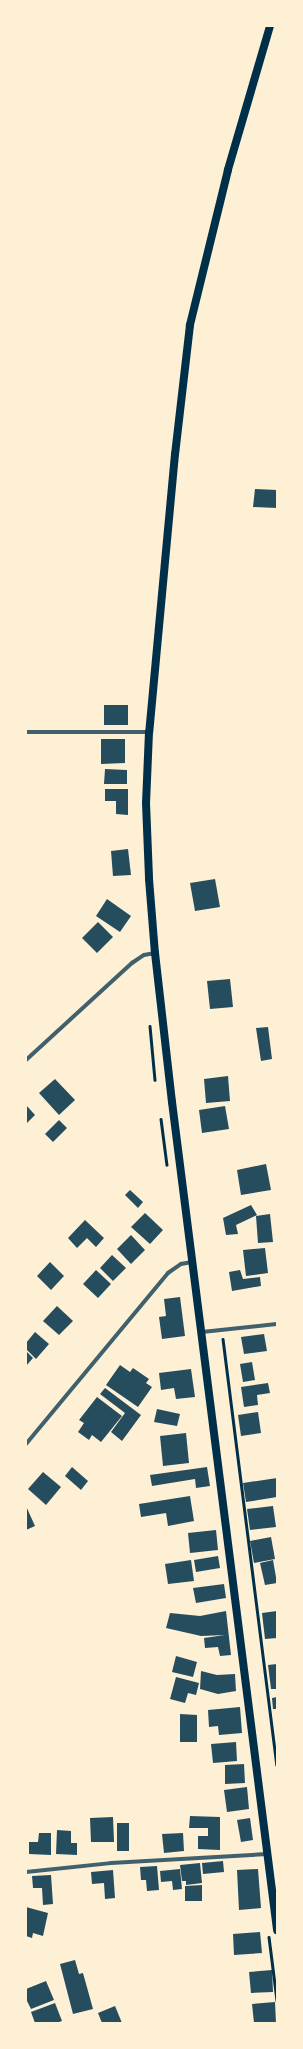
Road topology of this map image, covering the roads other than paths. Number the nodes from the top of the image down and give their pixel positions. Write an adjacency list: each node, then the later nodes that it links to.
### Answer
1 (270, 26): 3 (main road)
2 (26, 732): 3 (street)
3 (149, 732): 4 (main road)
4 (155, 954): 5 (street); 6 (main road)
5 (26, 1060)
6 (193, 1262): 8 (main road); 9 (street)
7 (277, 1324): 8 (street)
8 (202, 1332): 10 (main road)
9 (26, 1444)
10 (268, 1854): 11 (street); 12 (main road)
11 (26, 1872)
12 (277, 1930)

